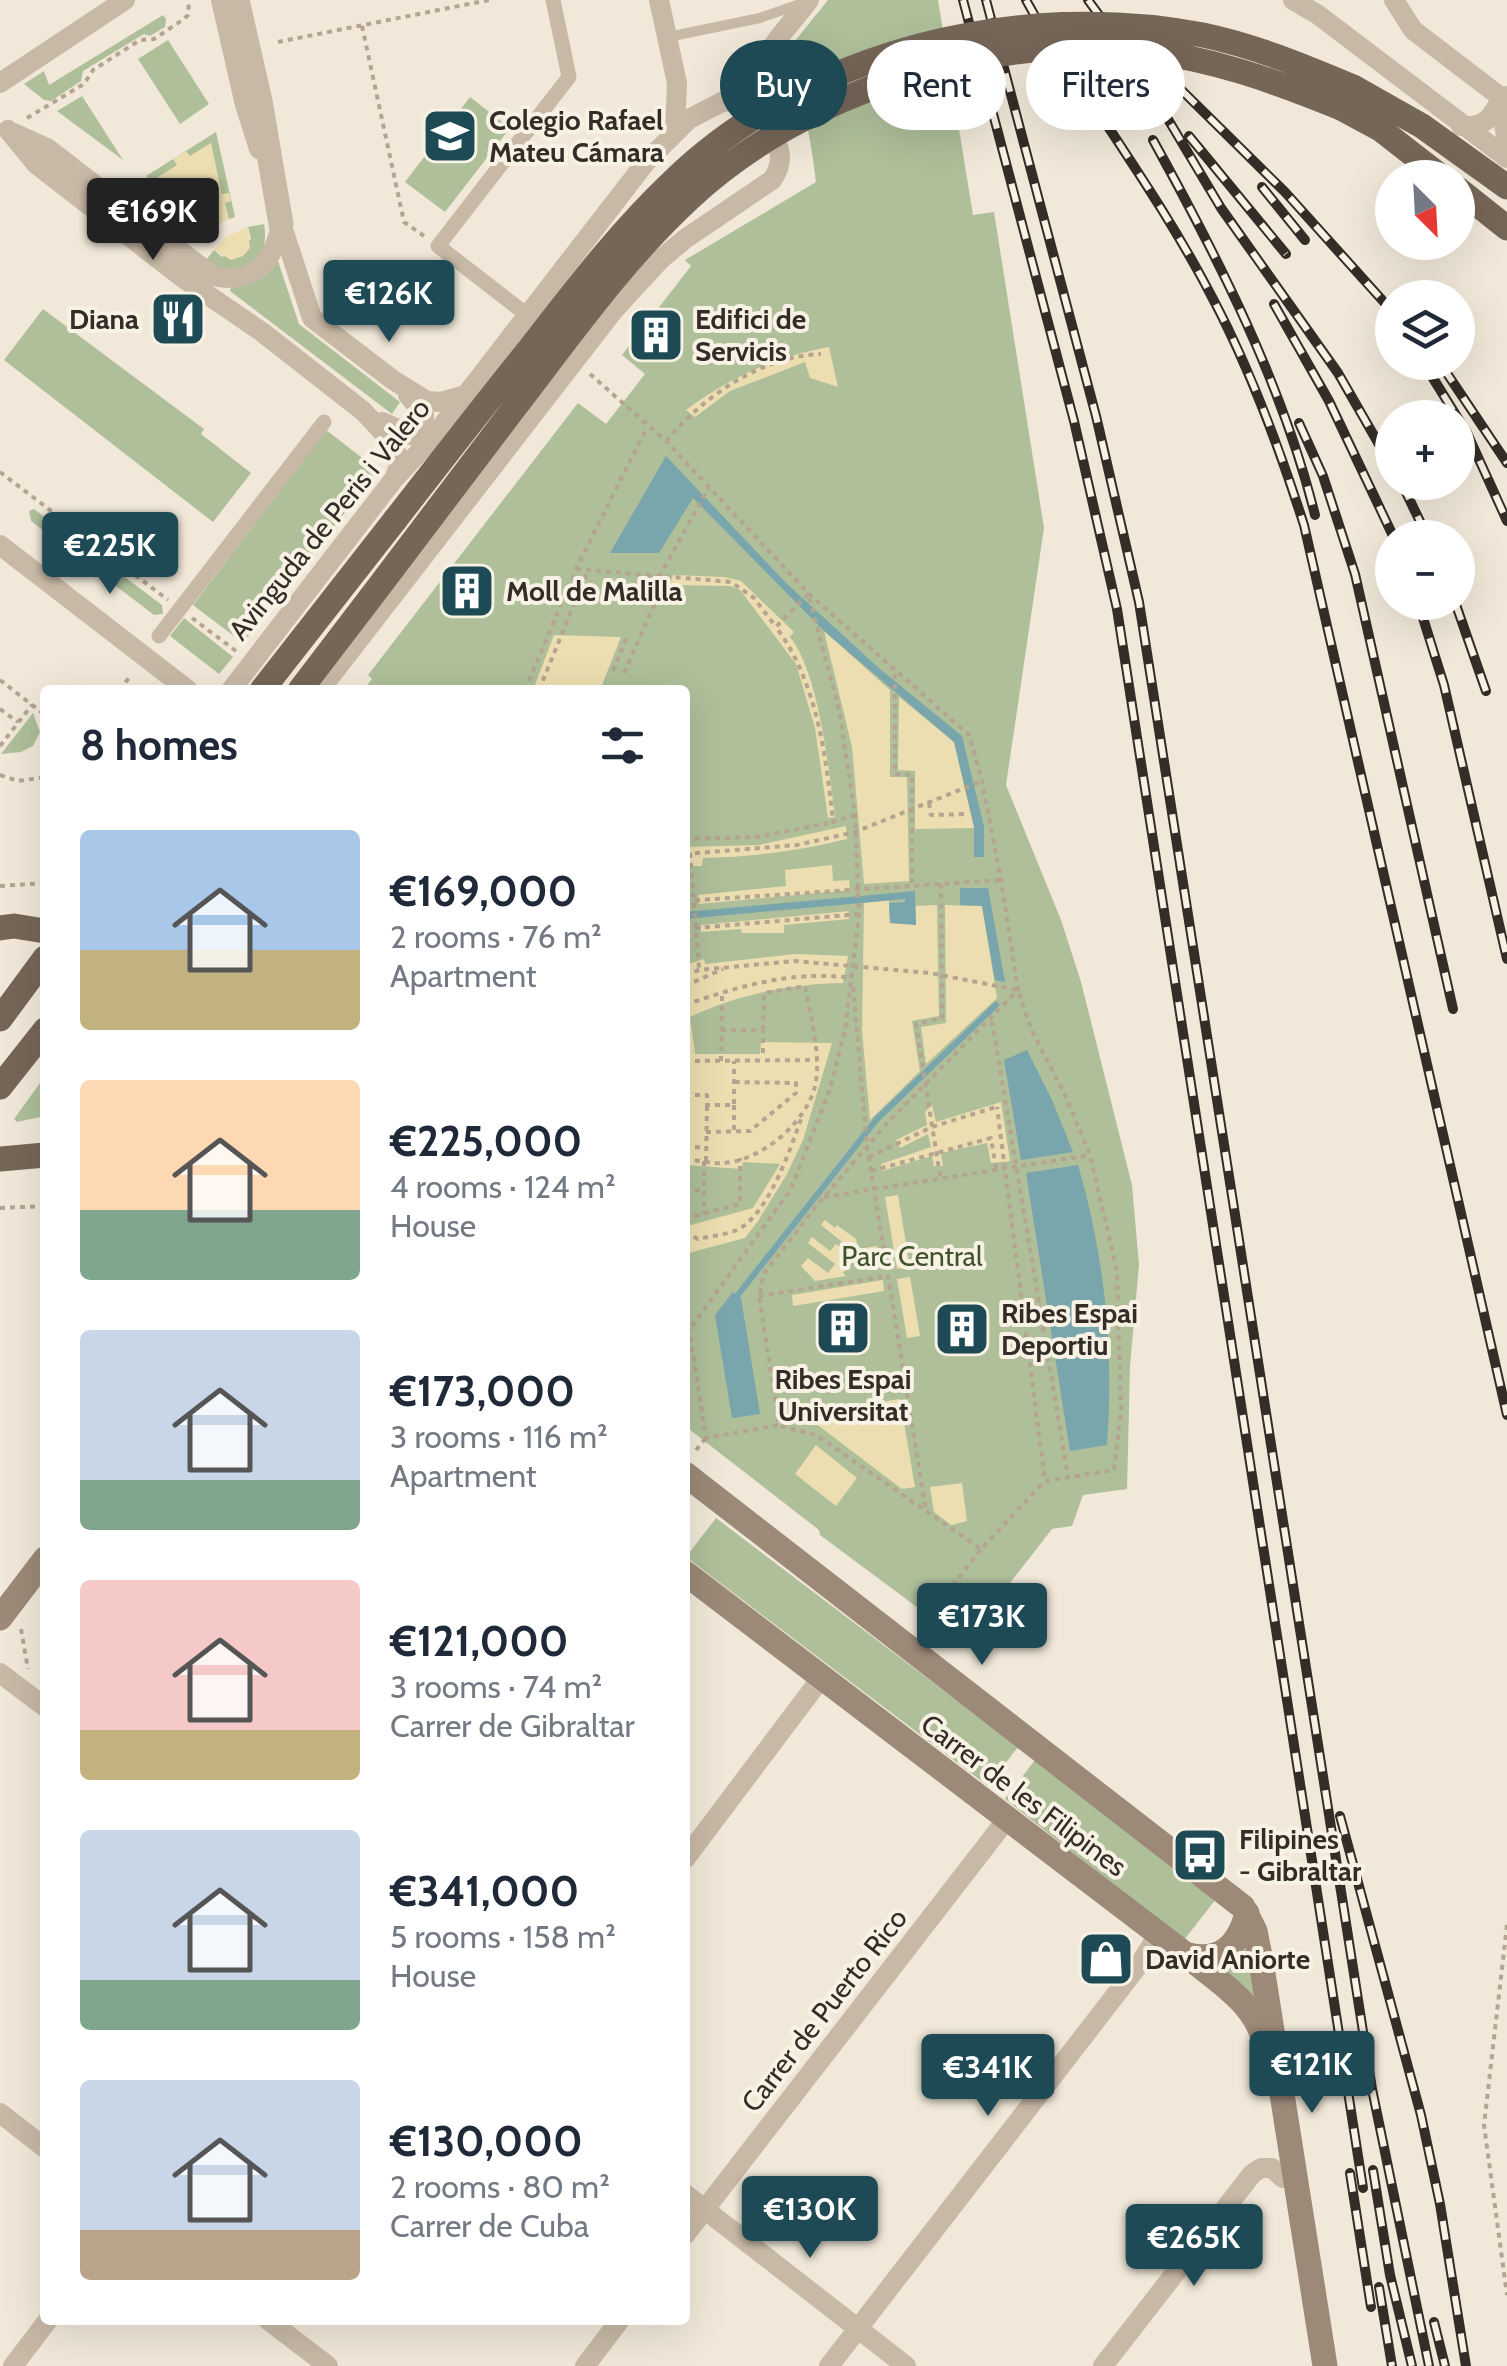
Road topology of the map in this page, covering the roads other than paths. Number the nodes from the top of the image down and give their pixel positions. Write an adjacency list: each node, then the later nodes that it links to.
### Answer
1 (125, 0): 11 (street)
2 (222, 0): 25 (street)
3 (237, 0): 25 (street)
4 (554, 0): 29 (street)
5 (659, 0): 9 (street)
6 (807, 0): 9 (lane); 10 (street)
7 (1293, 0): 18 (street)
8 (1394, 0): 14 (street)
9 (667, 38): 12 (street)
10 (780, 40)
11 (2, 81)
12 (677, 83): 15 (street); 20 (street)
13 (1347, 98): 23 (main road); 24 (main road); 39 (main road, Avinguda de Peris i Valero, bridge); 40 (main road, bridge)
14 (1505, 101): 18 (street); 21 (street)
15 (720, 102)
16 (720, 103): 20 (street, Avinguda de Peris i Valero)
17 (11, 125): 27 (street); 32 (street)
18 (1461, 126): 22 (street)
19 (770, 130): 41 (street)
20 (675, 131): 29 (street, Avinguda de Peris i Valero)
21 (1507, 143)
22 (1507, 158)
23 (1420, 160)
24 (1507, 187)
25 (274, 193): 27 (street)
26 (1475, 203): 28 (main road)
27 (282, 224): 30 (street)
28 (1507, 228)
29 (528, 315): 31 (street, Avinguda de Peris i Valero)
30 (393, 380): 31 (street); 32 (street)
31 (466, 394): 34 (street, Avinguda de Peris i Valero)
32 (363, 411): 34 (street)
33 (324, 422): 36 (street)
34 (394, 480): 38 (street, Avinguda de Peris i Valero)
35 (0, 545): 37 (street)
36 (160, 636)
37 (182, 685)
38 (236, 685)
39 (266, 685)
40 (304, 685)
41 (324, 685)
42 (0, 928): 43 (main road)
43 (40, 931)
44 (40, 965): 45 (main road)
45 (0, 1020)
46 (40, 1036): 47 (main road)
47 (0, 1087)
48 (40, 1155): 49 (main road)
49 (0, 1159)
50 (690, 1485): 59 (main road, Carrer de les Filipines)
51 (40, 1566): 53 (main road)
52 (690, 1577): 55 (main road, Carrer de les Filipines)
53 (4, 1613)
54 (0, 1673): 56 (street)
55 (822, 1678): 57 (main road, Carrer de les Filipines); 58 (street)
56 (40, 1703)
57 (1007, 1819): 60 (main road, Carrer de les Filipines); 66 (street, Carrer de Puerto Rico)
58 (690, 1852)
59 (1241, 1906): 61 (main road); 79 (main road)
60 (1158, 1935): 61 (main road, Carrer de les Filipines); 71 (street)
61 (1185, 1954): 64 (main road, Carrer de les Filipines)
62 (0, 2114): 63 (street)
63 (40, 2144)
64 (1284, 2178): 77 (street); 78 (main road, Carrer de les Filipines)
65 (690, 2198): 66 (street)
66 (705, 2210): 67 (street, Carrer de Puerto Rico); 71 (street)
67 (690, 2229)
68 (44, 2325): 72 (street)
69 (275, 2325): 73 (street)
70 (616, 2325): 74 (street)
71 (857, 2330): 75 (street); 76 (street)
72 (13, 2366)
73 (328, 2366)
74 (585, 2366)
75 (828, 2366)
76 (906, 2366)
77 (1103, 2366)
78 (1313, 2366)
79 (1324, 2366)

